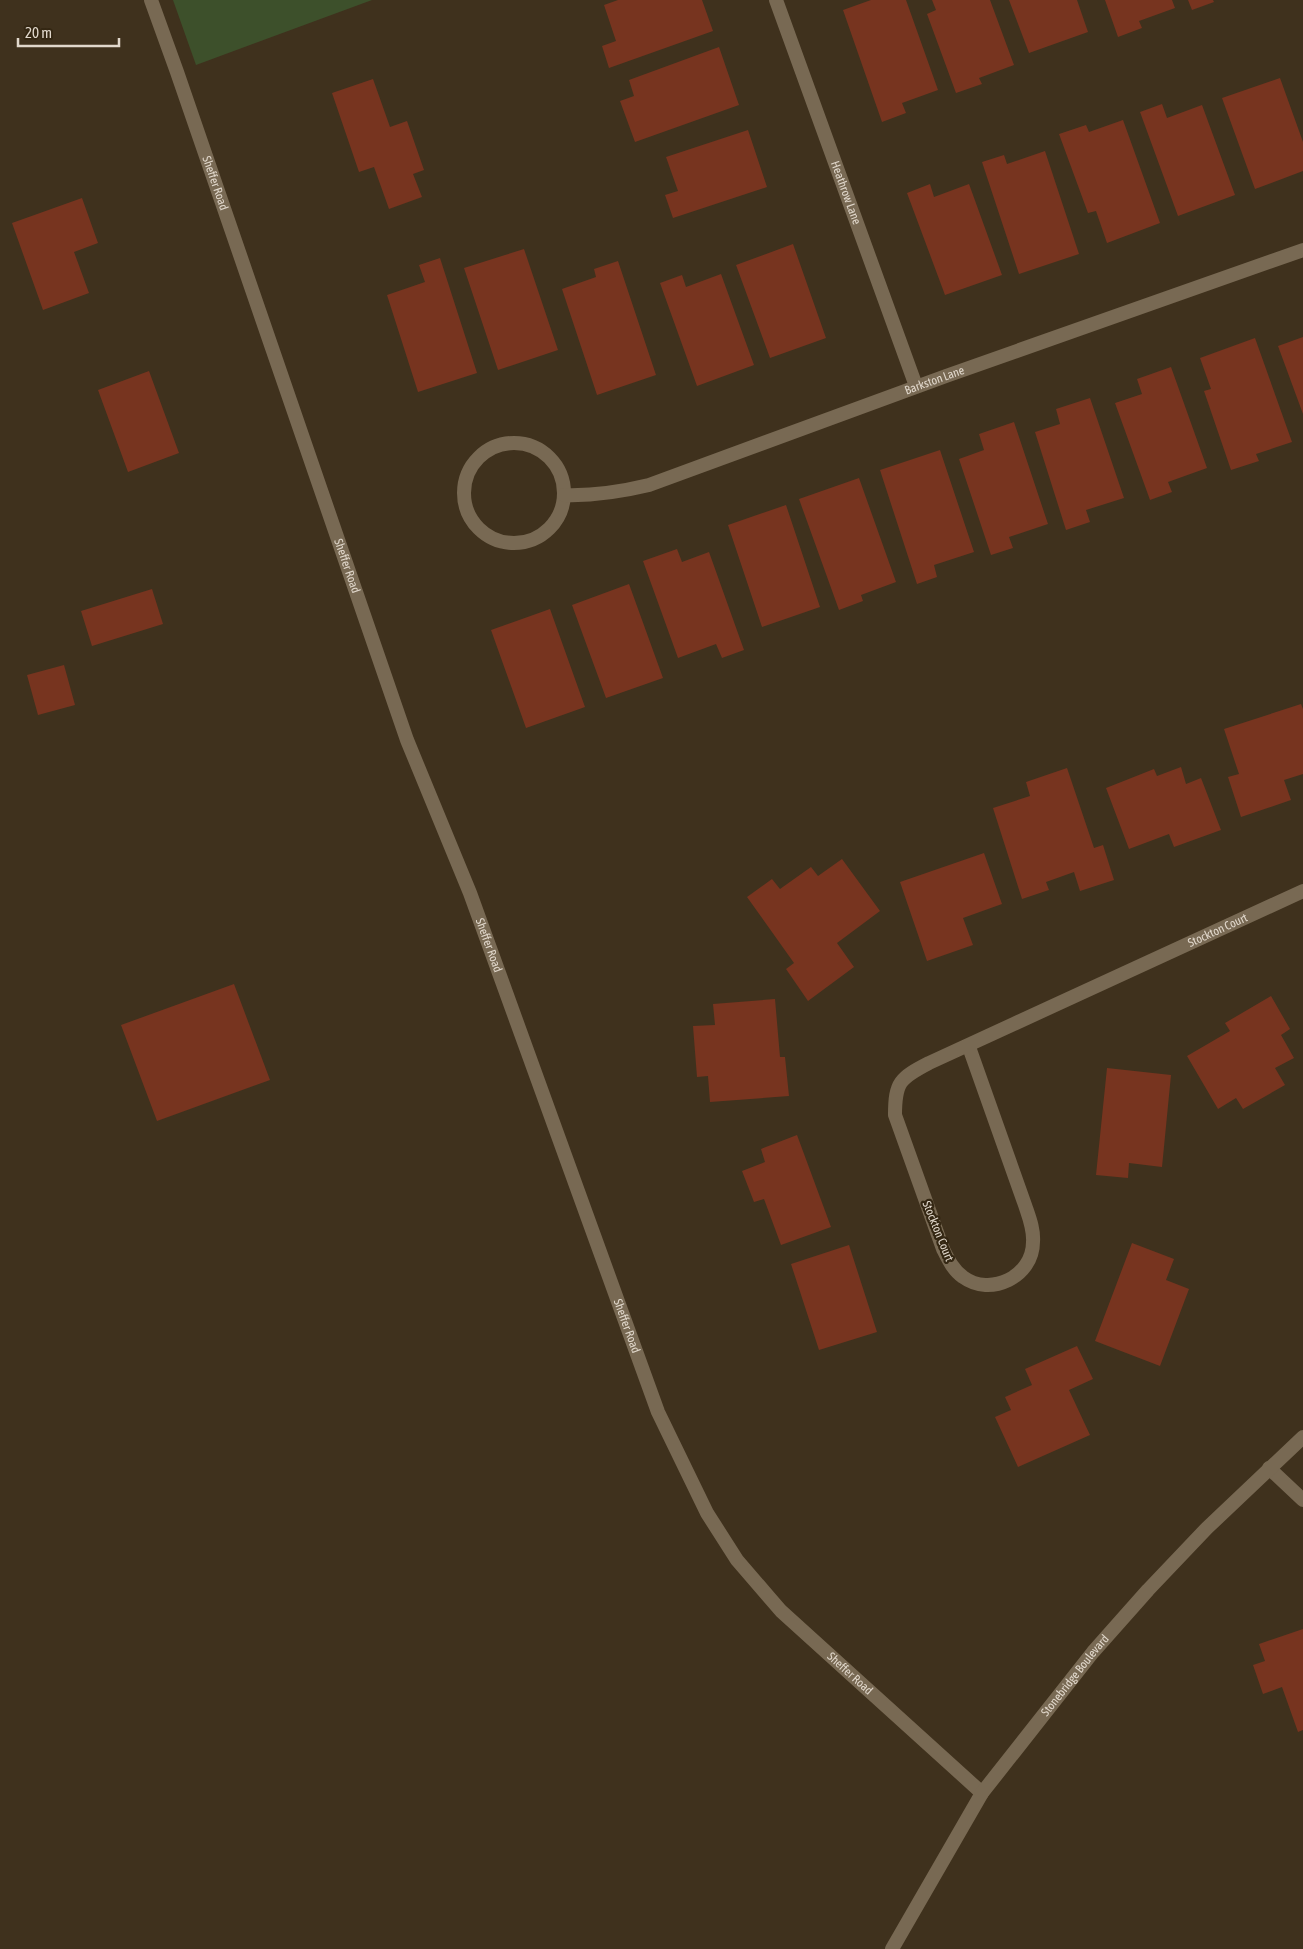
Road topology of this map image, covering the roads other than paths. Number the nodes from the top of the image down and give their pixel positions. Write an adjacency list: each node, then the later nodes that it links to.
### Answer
1 (151, 0): 11 (street, Sheffer Road)
2 (776, 0): 4 (street, Heathrow Lane)
3 (1303, 250): 4 (street, Barkston Lane)
4 (916, 386): 5 (street, Barkston Lane)
5 (564, 495): 5 (street)
6 (1303, 891): 7 (street, Stockton Court)
7 (969, 1046): 7 (street, Stockton Court)
8 (1303, 1437): 9 (street, Stonebridge Boulevard)
9 (1269, 1468): 10 (street); 11 (street, Stonebridge Boulevard)
10 (1303, 1500)
11 (982, 1793): 12 (street, Stonebridge Boulevard)
12 (892, 1949)

